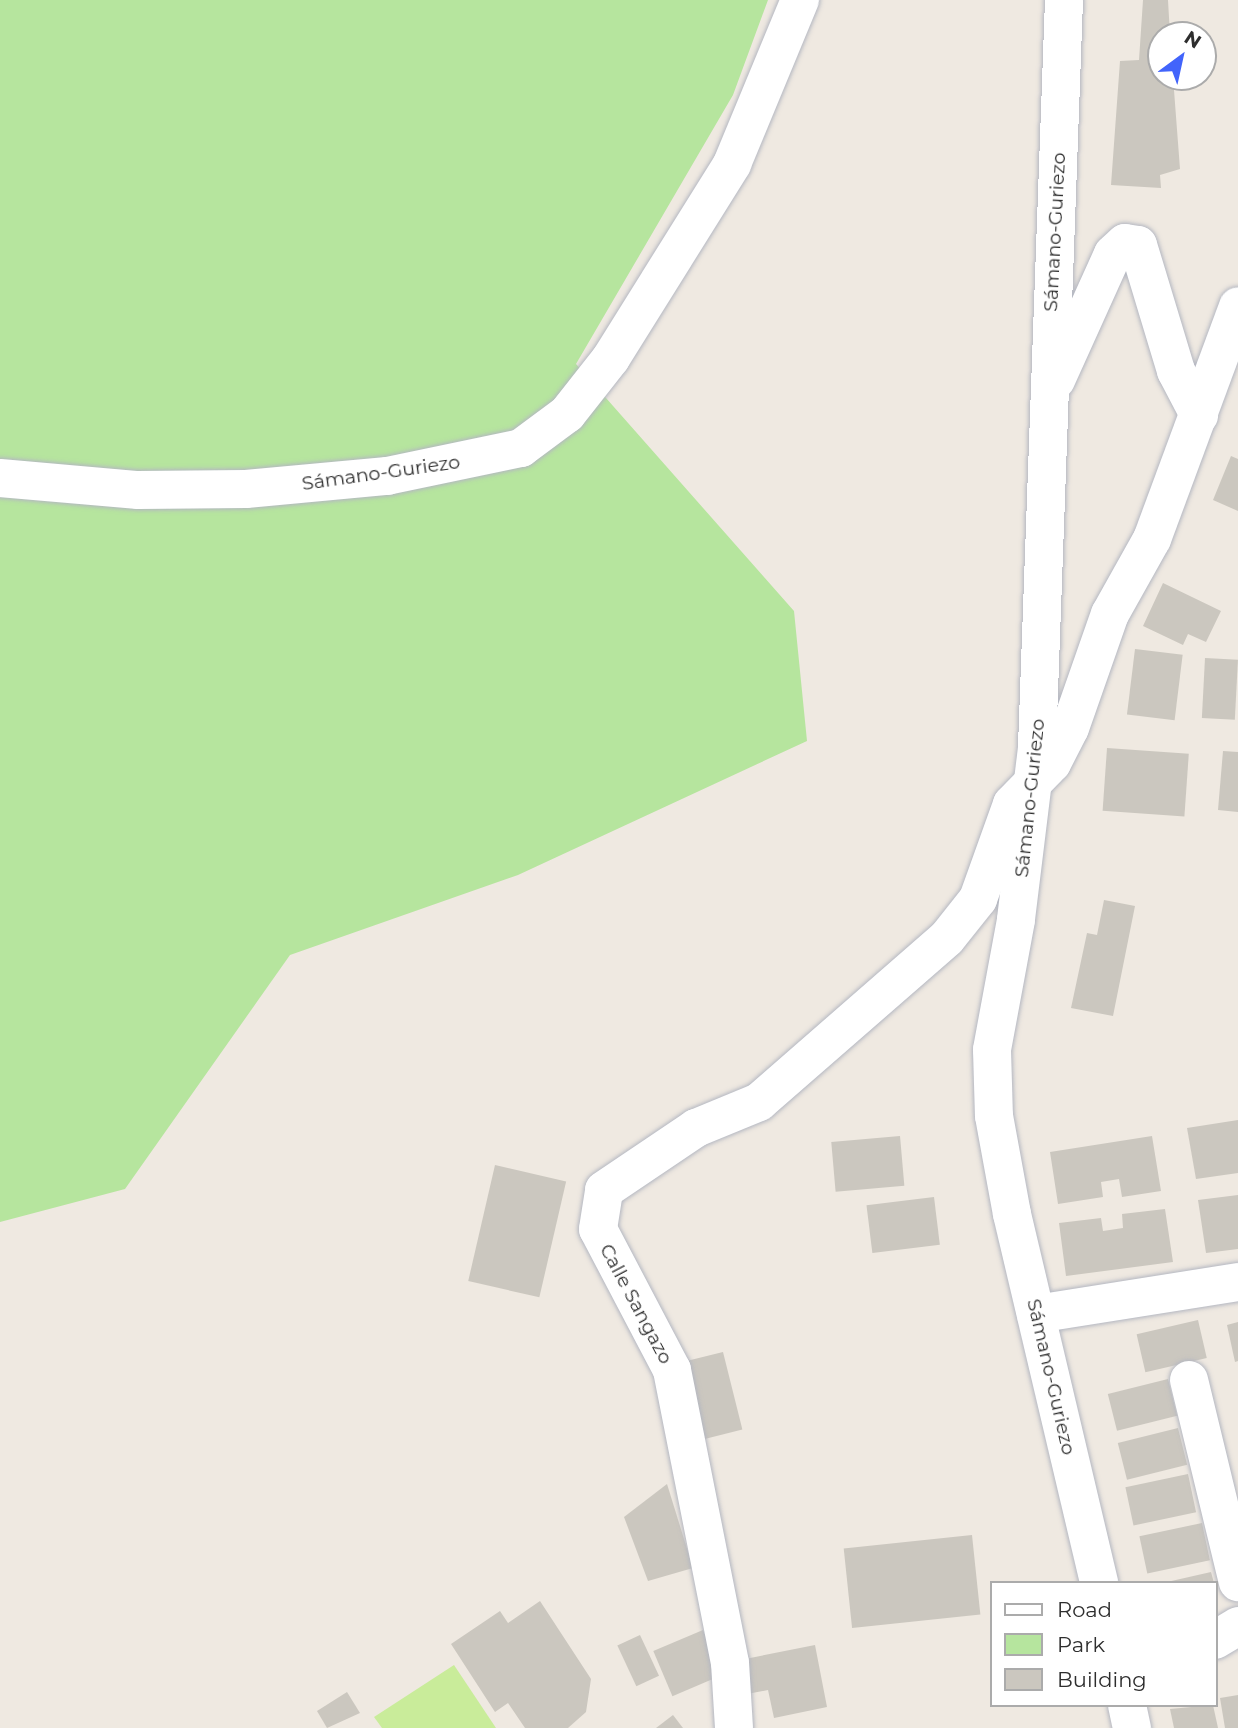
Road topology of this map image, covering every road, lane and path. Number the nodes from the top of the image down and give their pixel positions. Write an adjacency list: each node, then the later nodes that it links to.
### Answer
1 (800, 0): 6 (street, Sámano-Guriezo)
2 (1064, 0): 4 (street, Sámano-Guriezo)
3 (1238, 306): 5 (street)
4 (1048, 398): 5 (street); 7 (street, Sámano-Guriezo)
5 (1199, 415): 7 (street)
6 (0, 478)
7 (1034, 783): 9 (street, Sámano-Guriezo); 16 (street, Calle Sangazo)
8 (1238, 1282): 9 (street)
9 (1036, 1314): 11 (street, Sámano-Guriezo)
10 (1189, 1380): 12 (street)
11 (1099, 1581)
12 (1238, 1582)
13 (1238, 1626): 14 (street)
14 (1217, 1639)
15 (1127, 1707): 17 (street)
16 (734, 1728)
17 (1132, 1728)

